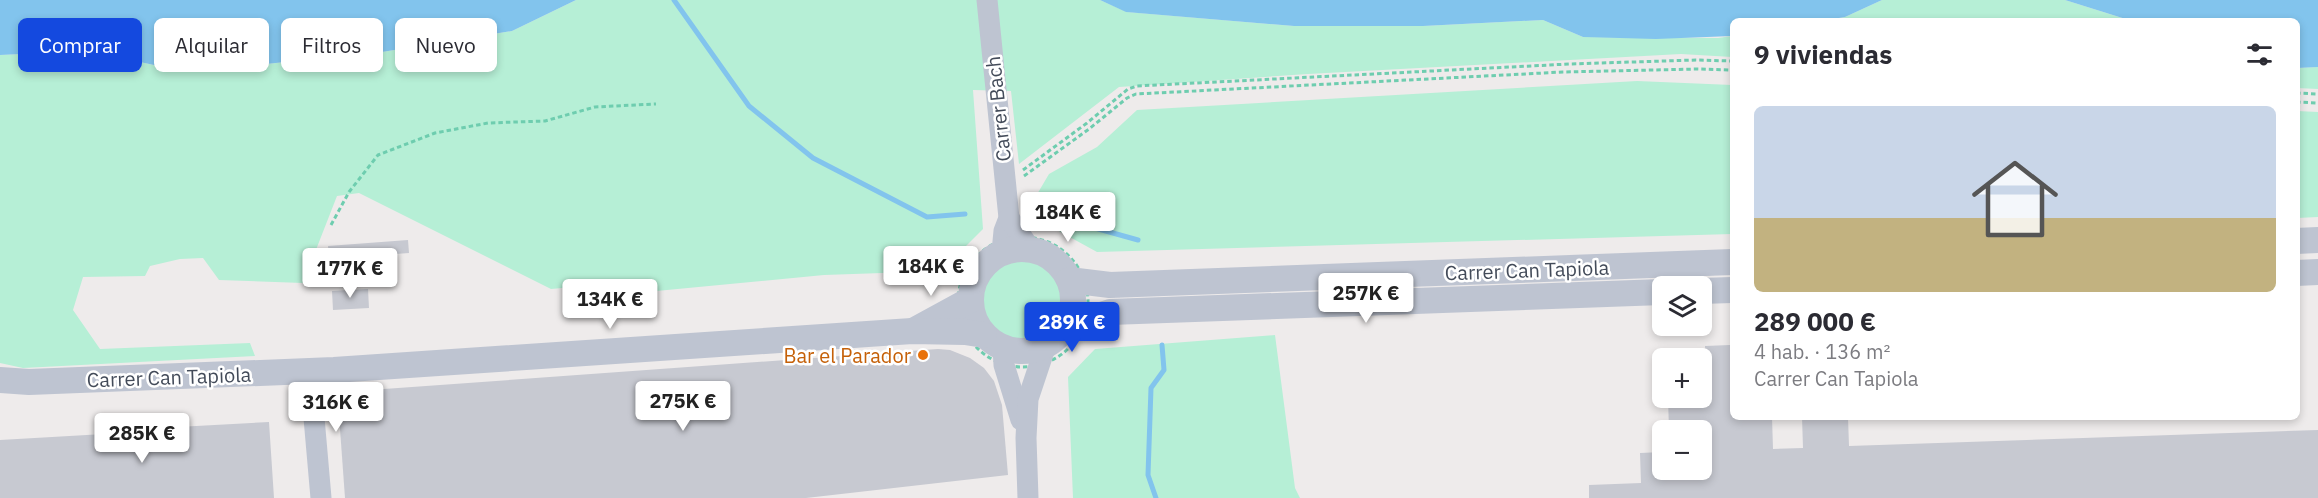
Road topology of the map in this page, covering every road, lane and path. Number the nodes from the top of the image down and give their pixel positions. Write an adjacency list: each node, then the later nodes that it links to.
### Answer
1 (987, 0): 9 (street, Carrer Bach)
2 (1730, 61): 9 (path)
3 (1730, 70): 9 (path)
4 (2300, 93): 5 (path)
5 (2318, 94)
6 (2300, 102): 7 (path)
7 (2318, 103)
8 (656, 104): 10 (path)
9 (1010, 177): 13 (street, Carrer Bach)
10 (332, 225)
11 (2318, 240): 12 (street)
12 (2300, 241)
13 (1015, 245): 17 (street); 17 (path); 22 (street); 22 (path)
14 (1730, 262): 17 (street, Carrer Can Tapiola)
15 (2318, 272): 16 (street)
16 (2300, 273)
17 (1077, 281): 21 (street); 21 (path)
18 (1730, 290): 19 (street)
19 (1712, 291)
20 (1652, 292): 21 (street, Carrer Can Tapiola)
21 (1075, 324): 23 (street); 23 (path)
22 (981, 331): 22 (path); 23 (street); 23 (path); 24 (street, Carrer Can Tapiola); 26 (street)
23 (1042, 355): 26 (street)
24 (310, 372): 25 (street, Carrer Can Tapiola); 27 (street)
25 (0, 380)
26 (1026, 438): 28 (street)
27 (321, 498)
28 (1028, 498)

